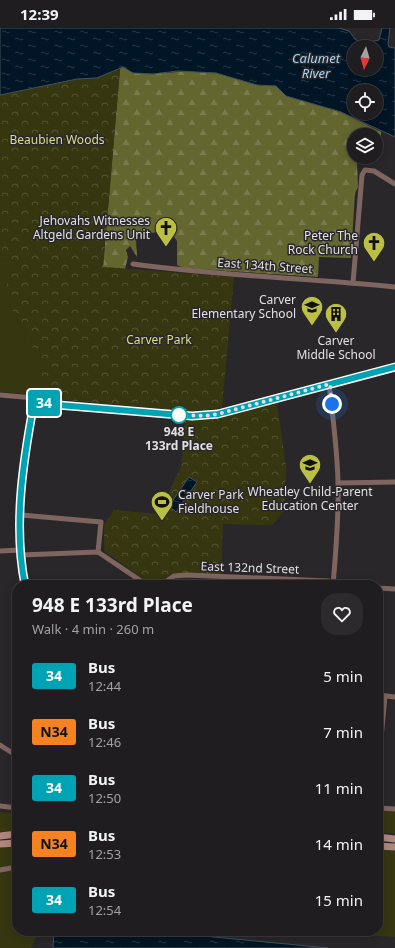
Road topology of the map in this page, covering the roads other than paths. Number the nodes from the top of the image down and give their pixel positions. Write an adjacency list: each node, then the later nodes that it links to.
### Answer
1 (395, 184): 3 (street)
2 (134, 264): 3 (street, East 134th Street)
3 (353, 283): 4 (street, East 134th Street)
4 (395, 287)
5 (395, 366): 6 (street)
6 (330, 384): 8 (street); 10 (street)
7 (0, 395): 8 (street)
8 (35, 400): 11 (street)
9 (395, 482): 10 (street)
10 (338, 483): 19 (street)
11 (21, 515): 13 (street); 14 (street)
12 (0, 551): 14 (street)
13 (98, 552): 14 (street); 16 (street)
14 (21, 553): 15 (street)
15 (24, 580)
16 (140, 580)
17 (168, 580): 18 (street, East 132nd Street)
18 (268, 580)
19 (333, 580)
20 (383, 588): 21 (street)
21 (395, 589)
22 (385, 696): 23 (street); 24 (street)
23 (395, 697)
24 (383, 717)
25 (0, 745): 26 (street)
26 (12, 753)
27 (0, 806): 28 (street)
28 (12, 807)
29 (383, 809): 30 (street)
30 (395, 810)
31 (12, 835): 32 (main road)
32 (0, 836)
33 (383, 838): 34 (main road)
34 (395, 839)
35 (12, 843): 36 (main road)
36 (0, 844)
37 (383, 846): 38 (main road)
38 (395, 847)
39 (12, 868): 40 (street)
40 (0, 870)

